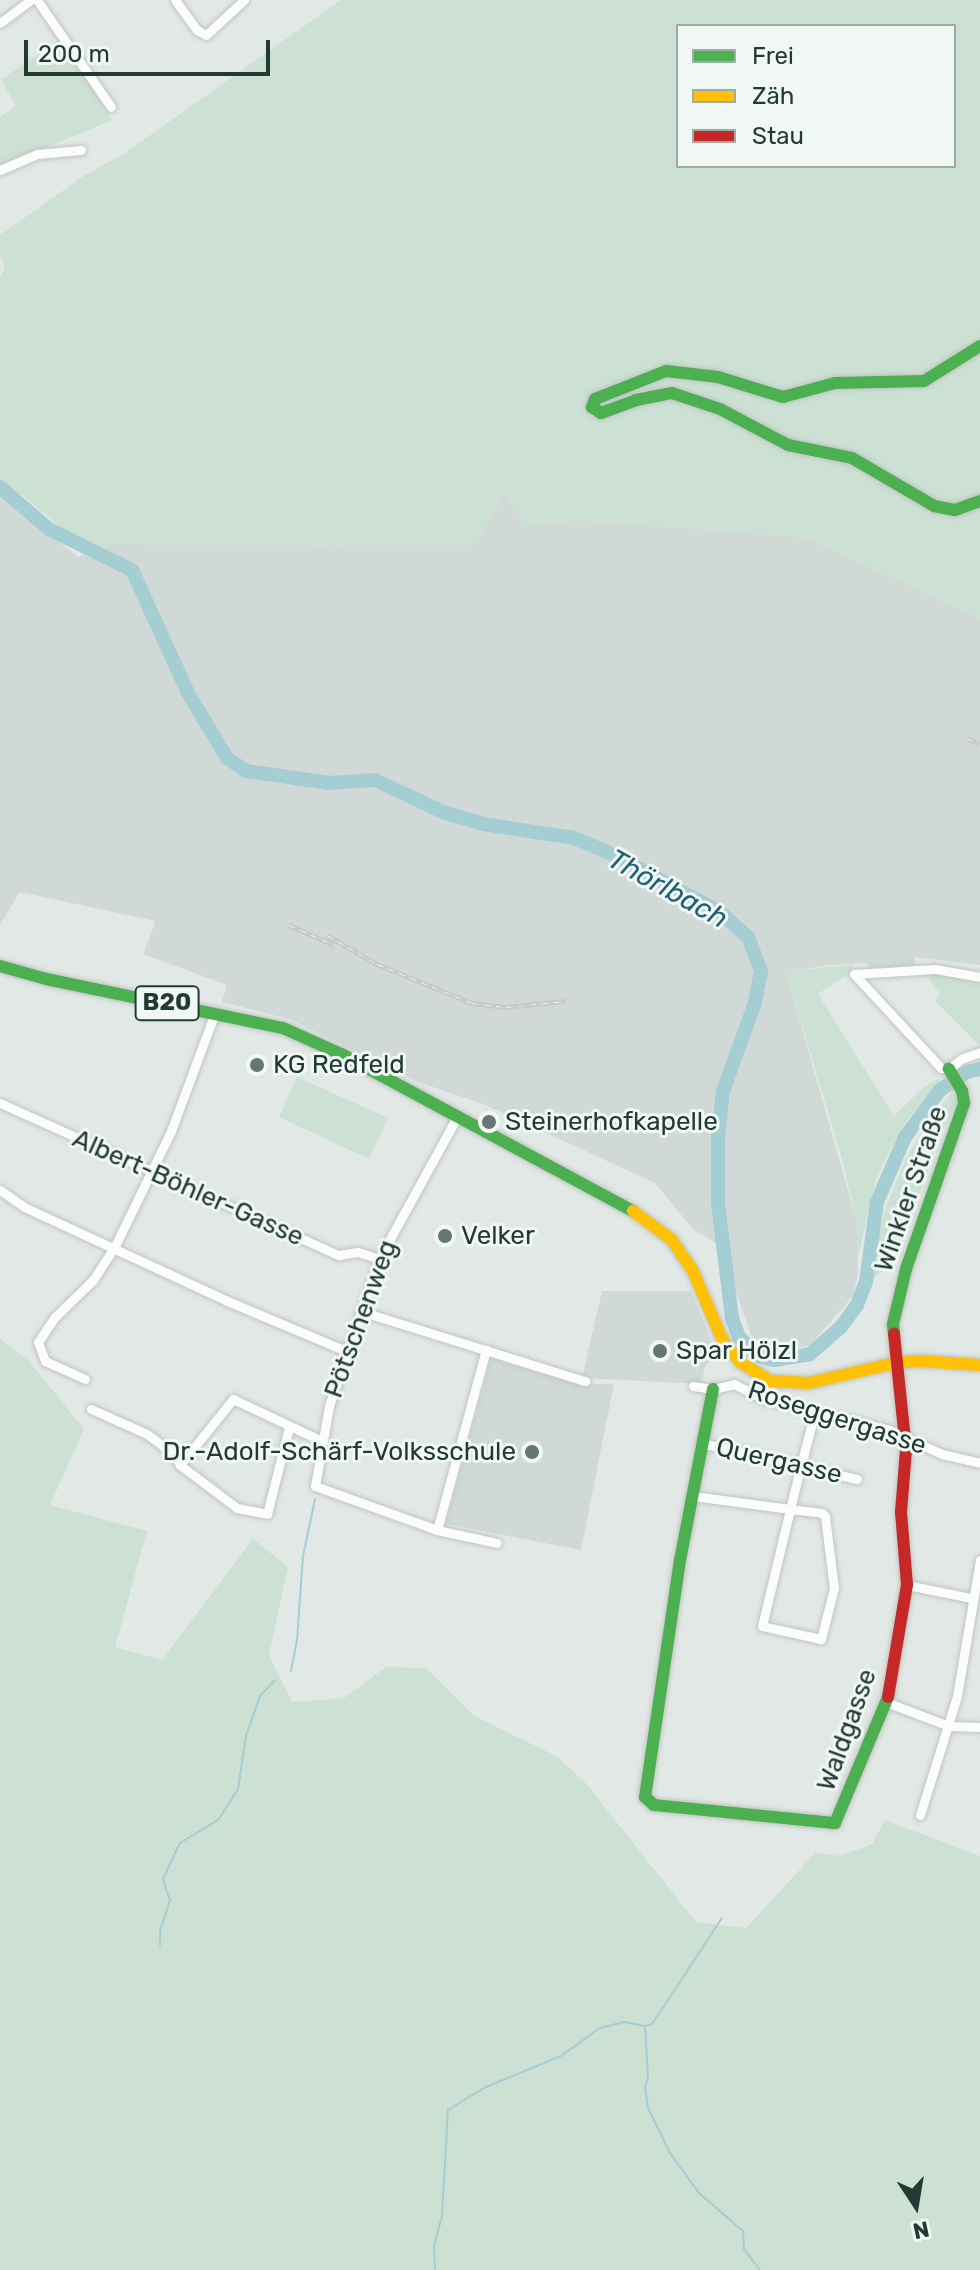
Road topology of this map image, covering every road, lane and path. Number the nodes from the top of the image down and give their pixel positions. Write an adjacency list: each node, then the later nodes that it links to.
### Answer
1 (30, 0): 5 (street)
2 (37, 0): 6 (street)
3 (175, 0): 4 (street)
4 (244, 0)
5 (0, 23)
6 (111, 107)
7 (81, 150): 8 (street)
8 (0, 170)
9 (980, 346): 10 (street)
10 (980, 501)
11 (0, 966): 13 (street, B20)
12 (980, 977): 15 (street)
13 (215, 1013): 17 (street, B20); 18 (street)
14 (980, 1052): 15 (street, Winkler Straße)
15 (950, 1072): 25 (street, Winkler Straße)
16 (0, 1103): 18 (street, Albert-Böhler-Gasse)
17 (457, 1117): 21 (street, Pötschenweg); 25 (street, B20)
18 (153, 1173): 20 (street); 21 (street, Albert-Böhler-Gasse)
19 (0, 1190): 20 (street)
20 (114, 1248): 24 (street); 27 (street)
21 (379, 1259): 22 (street, Pötschenweg)
22 (360, 1311): 23 (street); 24 (street, Pötschenweg)
23 (486, 1350): 28 (street); 43 (street)
24 (346, 1351): 35 (street, Pötschenweg)
25 (895, 1363): 26 (street, B20); 34 (street, Waldgasse)
26 (980, 1365)
27 (85, 1379)
28 (585, 1381)
29 (693, 1386): 30 (street, Roseggergasse)
30 (713, 1389): 32 (street, Roseggergasse); 36 (street)
31 (91, 1409): 38 (street)
32 (814, 1415): 34 (street, Roseggergasse); 39 (street)
33 (289, 1427): 35 (street); 38 (street); 38 (street)
34 (903, 1435): 37 (street, Roseggergasse); 46 (street, Waldgasse)
35 (322, 1441): 43 (street, Pötschenweg)
36 (701, 1443): 39 (street, Quergasse); 41 (street)
37 (980, 1463)
38 (180, 1465)
39 (801, 1465): 40 (street, Quergasse); 42 (street)
40 (857, 1479)
41 (693, 1496): 42 (street); 48 (street, Waldgasse)
42 (790, 1509): 42 (street)
43 (437, 1530): 44 (street, Pötschenweg)
44 (497, 1543)
45 (980, 1560): 47 (street)
46 (907, 1585): 47 (street); 48 (street, Waldgasse)
47 (971, 1598): 49 (street)
48 (886, 1702): 49 (street)
49 (949, 1726): 50 (street); 51 (street)
50 (980, 1727)
51 (920, 1815)

